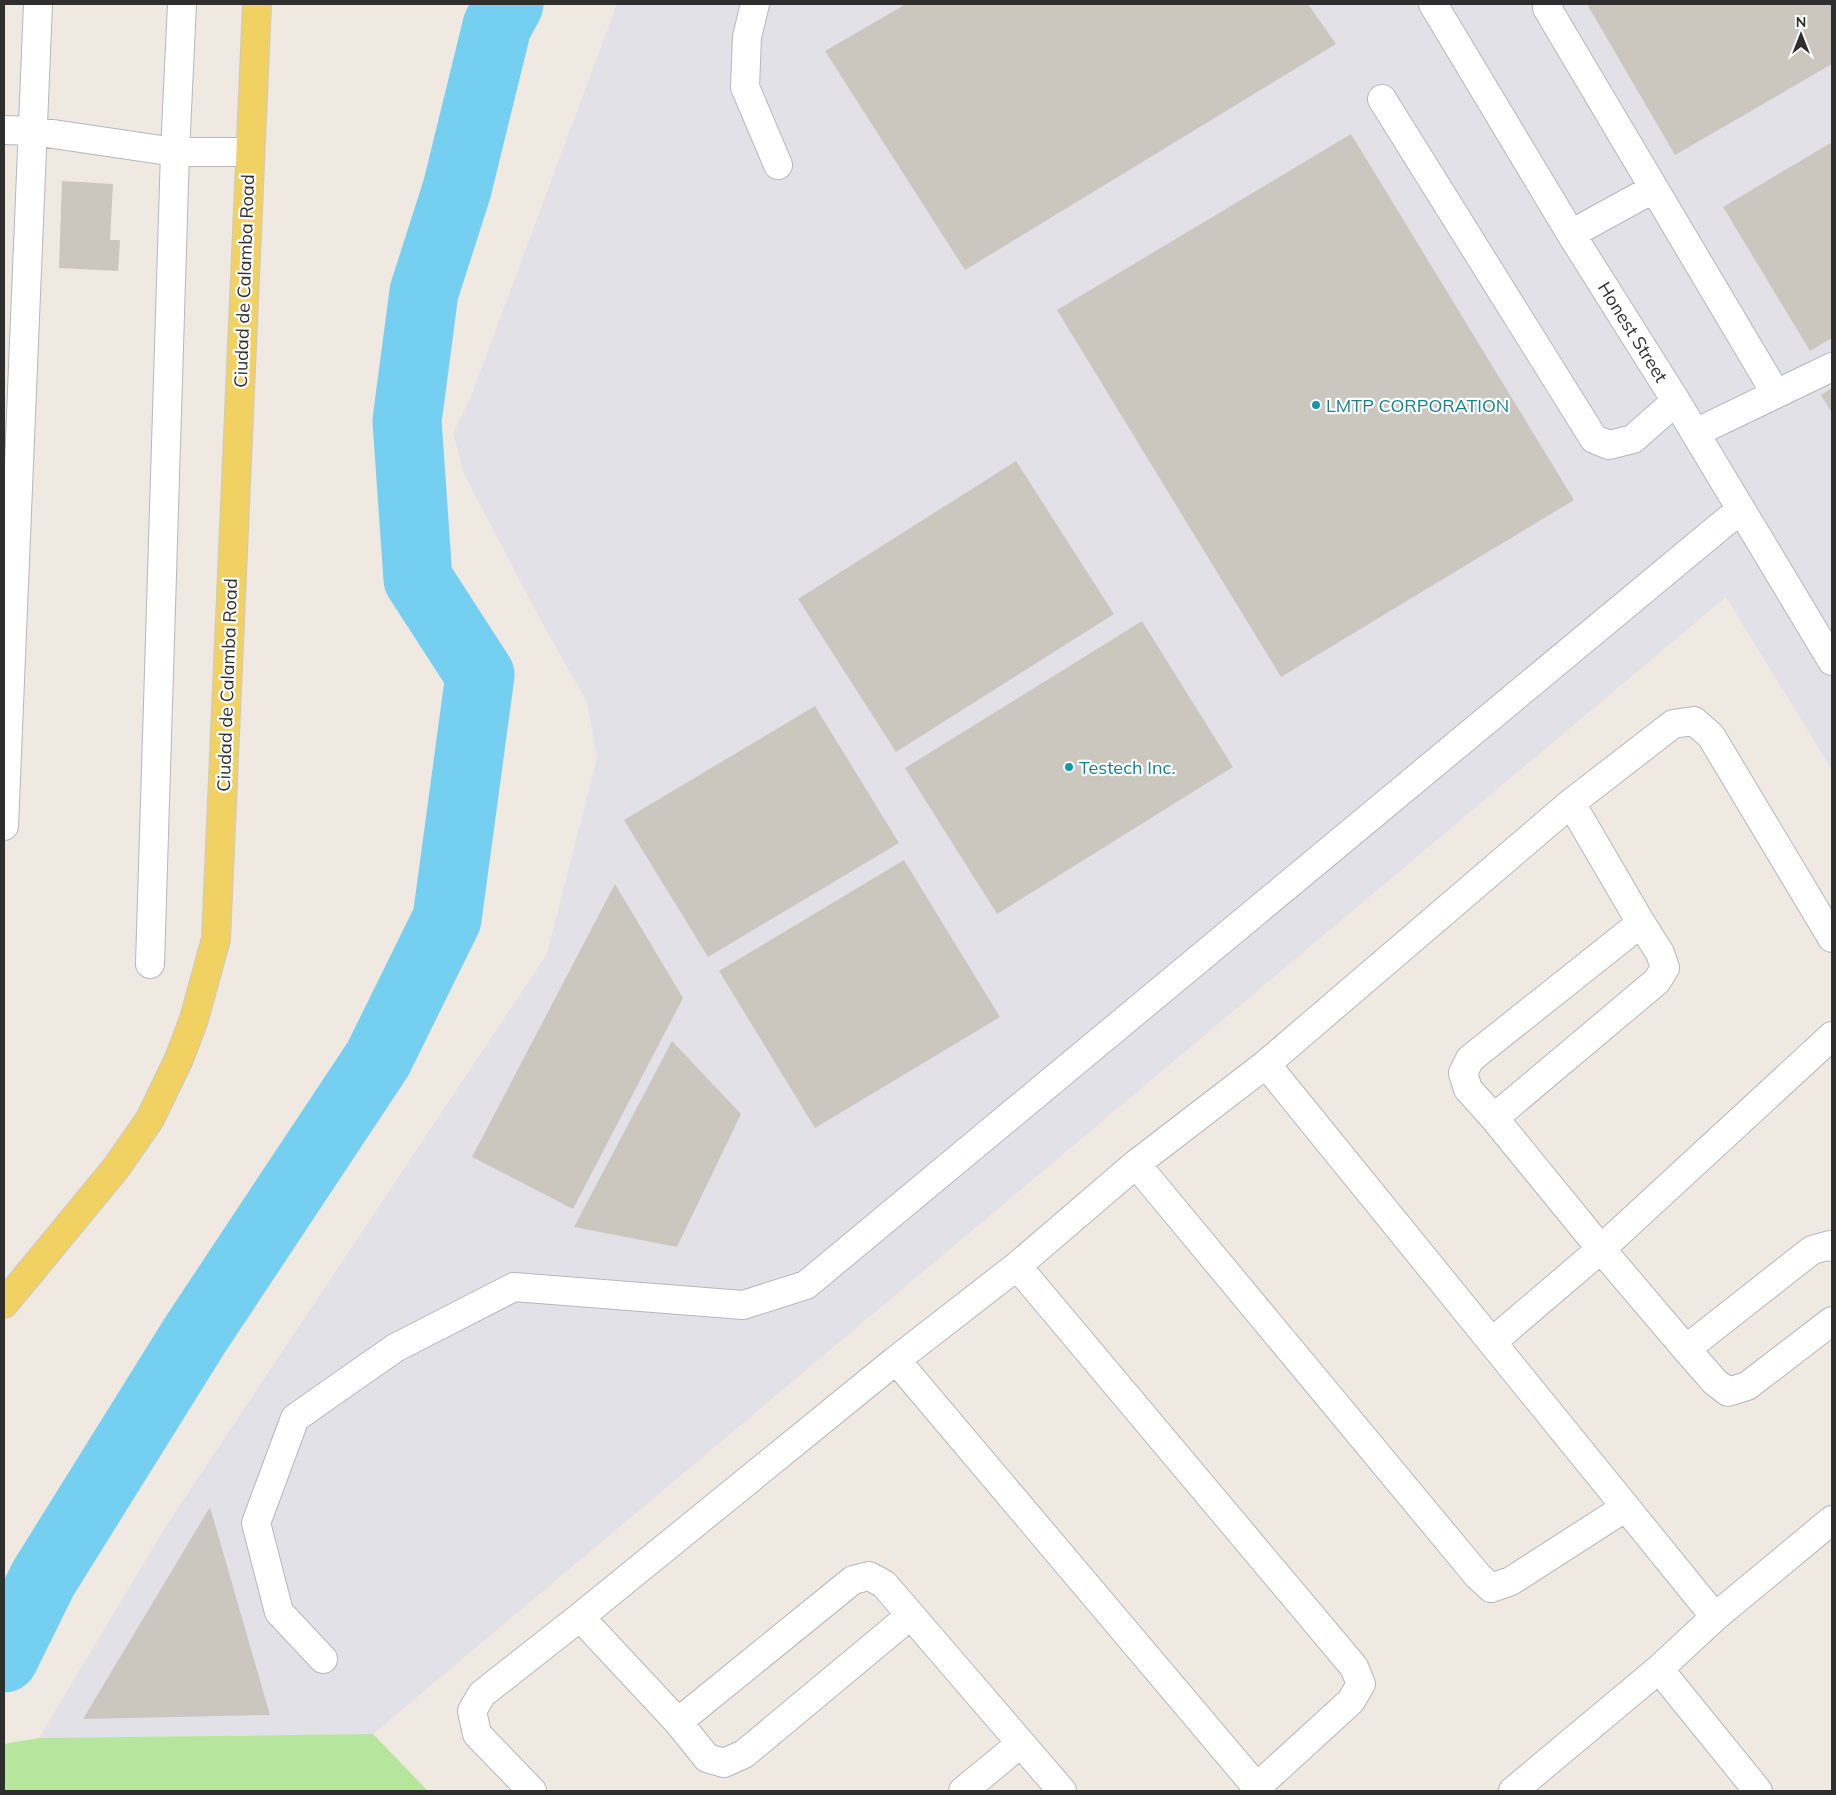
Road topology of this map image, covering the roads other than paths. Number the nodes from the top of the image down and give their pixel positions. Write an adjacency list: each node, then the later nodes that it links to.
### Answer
1 (38, 4): 9 (street)
2 (182, 4): 10 (street)
3 (257, 4): 11 (main road, Ciudad de Calamba Road)
4 (755, 4): 12 (street)
5 (1433, 4): 14 (street, Honest Street)
6 (1547, 8): 13 (street)
7 (1382, 99): 17 (street)
8 (4, 130): 9 (street)
9 (33, 131): 10 (street); 22 (street)
10 (174, 152): 11 (street); 25 (street)
11 (250, 152): 33 (main road, Ciudad de Calamba Road)
12 (778, 165)
13 (1654, 189): 14 (street); 16 (street)
14 (1571, 234): 17 (street, Honest Street)
15 (1832, 367): 16 (street)
16 (1776, 394): 18 (street)
17 (1676, 401): 18 (street, Honest Street)
18 (1695, 433): 19 (street, Honest Street)
19 (1741, 509): 20 (street, Honest Street); 43 (street)
20 (1832, 661)
21 (1571, 803): 23 (street); 24 (street); 27 (street)
22 (4, 826)
23 (1641, 923): 28 (street); 28 (street)
24 (1832, 938)
25 (150, 964)
26 (1832, 1036): 31 (street)
27 (1266, 1064): 29 (street); 35 (street)
28 (1494, 1118): 31 (street)
29 (1136, 1164): 32 (street); 38 (street)
30 (1832, 1247): 36 (street)
31 (1601, 1249): 35 (street); 36 (street)
32 (1017, 1266): 37 (street); 48 (street)
33 (4, 1304)
34 (1832, 1322): 36 (street)
35 (1492, 1342): 38 (street)
36 (1686, 1349)
37 (896, 1360): 41 (street); 48 (street)
38 (1626, 1507): 42 (street)
39 (1832, 1520): 42 (street)
40 (911, 1614): 45 (street); 45 (street); 46 (street)
41 (580, 1617): 45 (street); 49 (street)
42 (1715, 1617): 44 (street)
43 (323, 1659)
44 (1659, 1669): 47 (street); 52 (street)
45 (678, 1722)
46 (1020, 1744): 50 (street); 51 (street)
47 (1528, 1786)
48 (1259, 1789)
49 (532, 1791)
50 (963, 1791)
51 (1062, 1791)
52 (1758, 1791)

